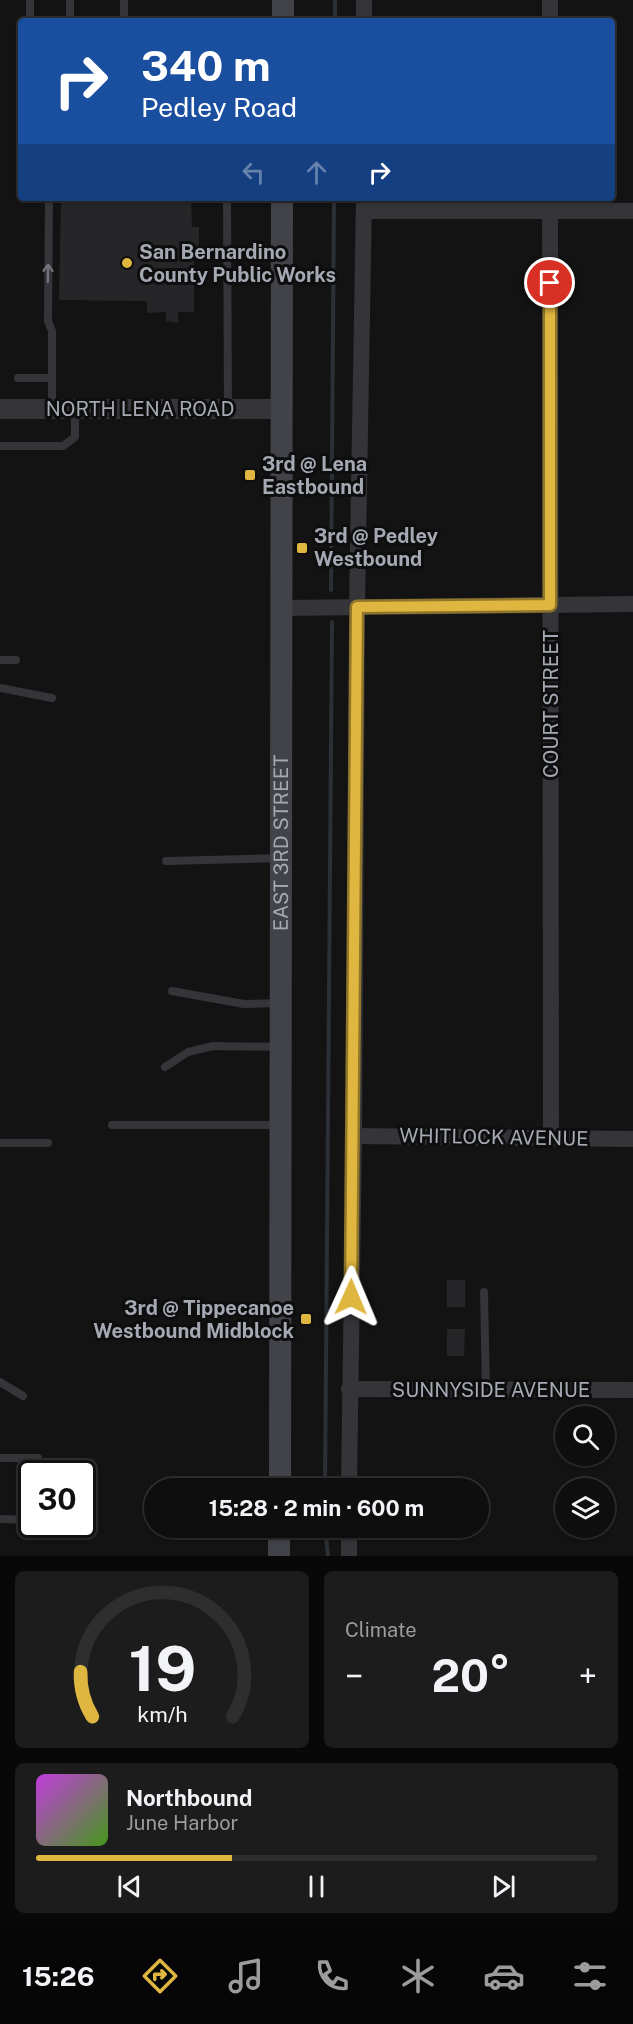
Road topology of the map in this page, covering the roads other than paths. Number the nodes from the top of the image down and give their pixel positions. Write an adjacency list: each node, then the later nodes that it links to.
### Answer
1 (30, 0): 7 (lane)
2 (70, 0): 8 (lane)
3 (124, 0): 9 (lane)
4 (283, 0): 10 (main road)
5 (364, 0): 11 (street)
6 (550, 0): 12 (street)
7 (30, 18)
8 (70, 18)
9 (124, 18)
10 (283, 18)
11 (364, 18)
12 (550, 18)
13 (49, 201): 20 (lane, one-way to 13)
14 (227, 201): 24 (lane)
15 (282, 201): 25 (main road, EAST 3RD STREET)
16 (364, 204): 17 (street); 29 (street)
17 (550, 205): 18 (street); 28 (street, COURT STREET)
18 (633, 211)
19 (18, 378): 20 (lane)
20 (52, 378): 22 (lane)
21 (0, 409): 22 (street, NORTH LENA ROAD)
22 (52, 409): 23 (street, NORTH LENA ROAD)
23 (75, 409): 24 (street, NORTH LENA ROAD); 26 (lane)
24 (228, 409): 25 (street, NORTH LENA ROAD)
25 (280, 409): 30 (main road, EAST 3RD STREET)
26 (0, 446)
27 (633, 604): 28 (street)
28 (550, 605): 29 (street); 44 (street, COURT STREET)
29 (357, 607): 30 (street); 43 (street)
30 (280, 608): 35 (main road, EAST 3RD STREET)
31 (0, 660): 32 (lane)
32 (16, 660)
33 (0, 688): 34 (lane)
34 (51, 698)
35 (280, 858): 36 (lane); 38 (main road, EAST 3RD STREET)
36 (166, 861)
37 (172, 992): 38 (lane)
38 (280, 1004): 39 (main road, EAST 3RD STREET)
39 (280, 1047): 40 (lane); 42 (main road, EAST 3RD STREET)
40 (165, 1067)
41 (112, 1125): 42 (lane)
42 (280, 1125): 56 (main road, EAST 3RD STREET)
43 (354, 1136): 44 (street, WHITLOCK AVENUE); 50 (street)
44 (551, 1138): 45 (street, WHITLOCK AVENUE)
45 (633, 1139)
46 (0, 1143): 47 (lane)
47 (48, 1143)
48 (484, 1292): 51 (lane)
49 (0, 1382): 53 (lane)
50 (349, 1389): 51 (street, SUNNYSIDE AVENUE); 57 (street)
51 (486, 1390): 52 (street, SUNNYSIDE AVENUE)
52 (633, 1390)
53 (23, 1396)
54 (0, 1458): 55 (lane)
55 (38, 1458)
56 (279, 1478)
57 (349, 1478)
58 (0, 1519): 59 (lane)
59 (18, 1520)
60 (279, 1538): 62 (main road)
61 (349, 1538): 63 (street)
62 (279, 1556)
63 (349, 1556)

